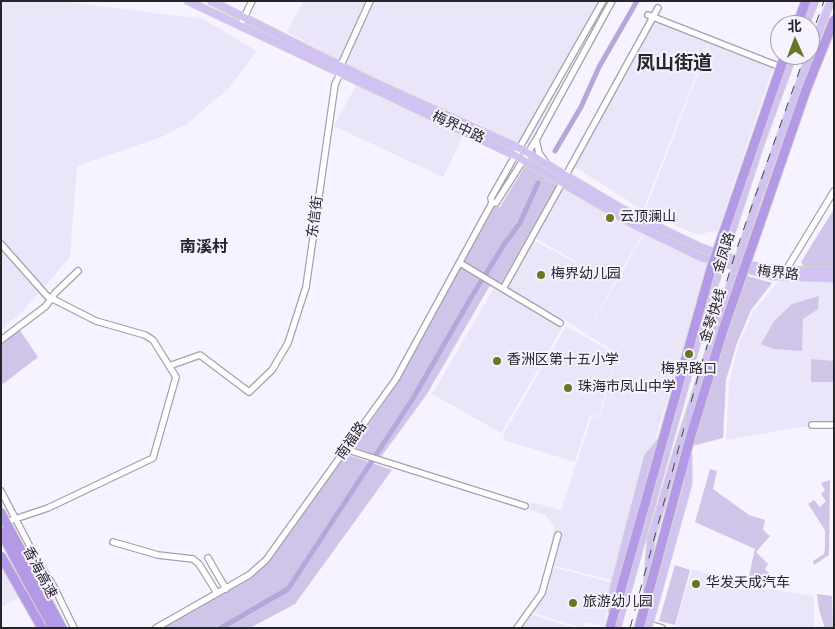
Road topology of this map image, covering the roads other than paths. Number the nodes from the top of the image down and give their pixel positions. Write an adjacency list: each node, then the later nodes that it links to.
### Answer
1 (188, 1): 16 (main road, 梅界中路)
2 (211, 1): 14 (main road, 梅界中路)
3 (252, 1): 14 (street)
4 (370, 1): 18 (street)
5 (603, 1): 25 (street)
6 (612, 1): 24 (street)
7 (806, 1): 11 (highway)
8 (815, 1): 12 (main road)
9 (830, 1): 17 (main road, 金凤路)
10 (658, 8): 13 (street)
11 (801, 15)
12 (809, 15)
13 (651, 16): 22 (street); 30 (street)
14 (244, 17): 16 (street); 18 (main road, 梅界中路)
15 (834, 20): 72 (highway, 金琴快线, bridge)
16 (240, 26): 23 (main road, 梅界中路)
17 (820, 28)
18 (341, 65): 25 (main road, 梅界中路)
19 (782, 65): 73 (highway, 金琴快线, bridge)
20 (790, 65): 22 (main road, 金凤路)
21 (806, 65): 38 (main road, 金凤路)
22 (788, 70): 37 (main road, 金凤路)
23 (340, 74): 27 (main road, 梅界中路); 53 (street, 东信街)
24 (536, 140): 26 (street); 29 (street)
25 (521, 149): 26 (main road, 梅界中路); 27 (street)
26 (528, 153): 28 (street); 29 (main road, 梅界中路)
27 (516, 156): 28 (main road, 梅界中路); 35 (street)
28 (524, 160): 32 (main road, 梅界中路); 35 (street)
29 (546, 164): 30 (main road, 梅界中路)
30 (566, 176): 31 (main road, 梅界中路)
31 (580, 183): 33 (street); 39 (main road, 梅界中路)
32 (562, 184): 33 (main road, 梅界中路); 49 (street)
33 (575, 191): 43 (main road, 梅界中路)
34 (834, 191): 45 (street)
35 (492, 203): 41 (street, 南福路)
36 (1, 244): 50 (street)
37 (729, 244): 39 (main road); 40 (main road, 金凤路)
38 (744, 247): 42 (main road, 金凤路); 44 (main road)
39 (710, 251): 40 (main road, 梅界中路)
40 (725, 256): 42 (main road, 梅界中路); 43 (main road, 金凤路)
41 (460, 263): 49 (street); 58 (street, 南福路)
42 (737, 263): 43 (main road, 梅界路); 44 (main road); 48 (main road, 梅界路); 54 (main road, 金凤路)
43 (723, 264): 55 (main road, 金凤路)
44 (754, 266): 45 (main road)
45 (786, 270): 47 (main road)
46 (78, 271): 50 (street)
47 (834, 272)
48 (834, 278)
49 (504, 288): 51 (street)
50 (52, 297): 52 (street); 53 (street)
51 (560, 323)
52 (1, 340)
53 (169, 366): 62 (street)
54 (689, 414): 72 (main road, 金凤路); 72 (main road, bridge)
55 (674, 424): 73 (main road, 金凤路); 73 (main road, bridge)
56 (812, 425): 57 (street)
57 (834, 426)
58 (345, 450): 60 (street); 69 (street, 南福路)
59 (1, 492): 62 (street)
60 (525, 506)
61 (1, 513): 62 (highway)
62 (11, 520): 76 (highway); 77 (street)
63 (1, 532): 75 (highway, 香海高速)
64 (558, 535): 79 (street)
65 (1, 537): 71 (highway)
66 (113, 542): 70 (street)
67 (1, 556): 74 (highway, 香海高速, bridge)
68 (208, 558): 69 (street)
69 (226, 589): 70 (street, 南福路)
70 (217, 593): 78 (street, 南福路)
71 (34, 602): 74 (highway); 75 (highway)
72 (644, 626): 80 (street)
73 (613, 627)
74 (42, 628)
75 (50, 628)
76 (62, 628)
77 (74, 628)
78 (156, 628)
79 (517, 628)
80 (662, 628)

